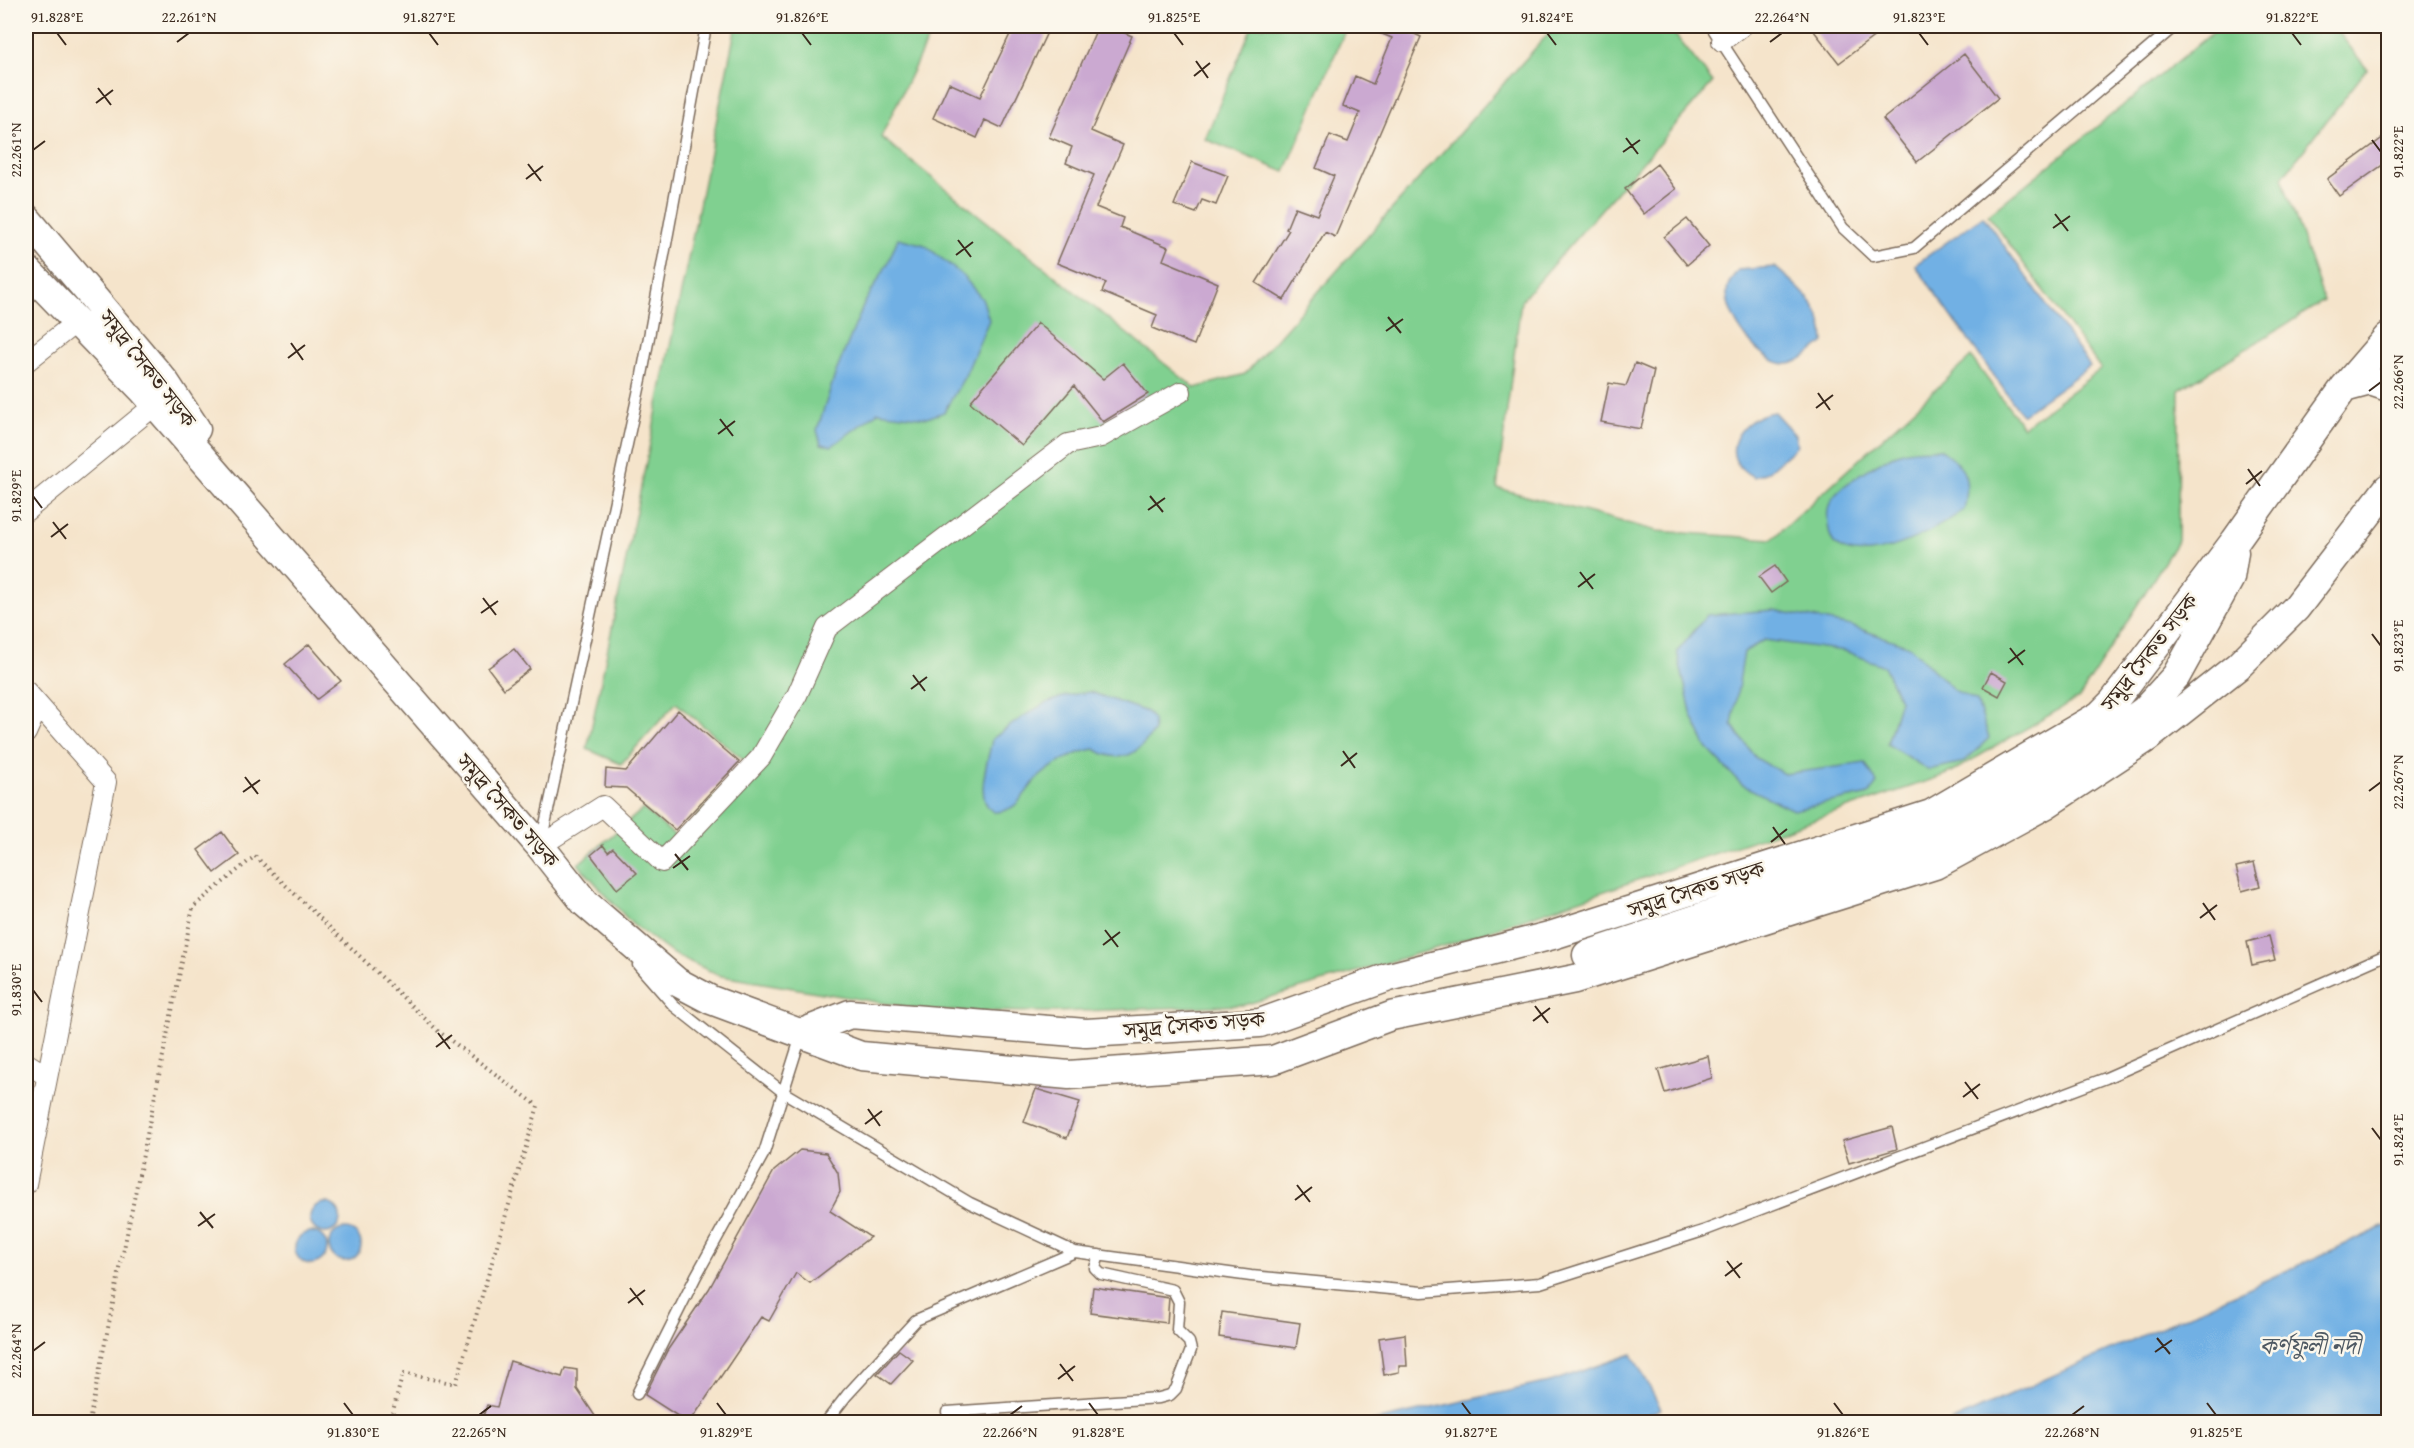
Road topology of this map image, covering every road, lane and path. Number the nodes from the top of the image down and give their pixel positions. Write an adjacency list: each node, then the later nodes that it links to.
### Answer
1 (706, 26): 22 (lane)
2 (1742, 26): 4 (street)
3 (2175, 26): 4 (lane)
4 (1717, 33)
5 (26, 218): 16 (main road, সমুদ্র সৈকত সড়ক)
6 (26, 269): 7 (main road, সমুদ্র সৈকত সড়ক)
7 (75, 323): 9 (street); 13 (main road, সমুদ্র সৈকত সড়ক)
8 (2388, 337): 11 (main road, সমুদ্র সৈকত সড়ক)
9 (26, 362)
10 (2388, 387): 11 (main road)
11 (2344, 388): 17 (main road, সমুদ্র সৈকত সড়ক)
12 (1181, 392): 22 (street)
13 (155, 405): 15 (street); 16 (main road, সমুদ্র সৈকত সড়ক)
14 (2388, 488): 18 (main road, সমুদ্র সৈকত সড়ক)
15 (26, 511)
16 (260, 526): 22 (main road, সমুদ্র সৈকত সড়ক)
17 (2235, 541): 20 (main road); 25 (main road, সমুদ্র সৈকত সড়ক)
18 (2238, 666): 20 (main road); 25 (main road, সমুদ্র সৈকত সড়ক)
19 (32, 698): 21 (street); 27 (street)
20 (2145, 710): 25 (main road)
21 (26, 733)
22 (540, 846): 23 (main road, সমুদ্র সৈকত সড়ক)
23 (585, 903): 25 (main road, সমুদ্র সৈকত সড়ক); 28 (lane)
24 (2388, 954): 31 (lane)
25 (802, 1033): 28 (lane)
26 (26, 1063): 27 (street)
27 (47, 1076): 29 (street)
28 (783, 1092): 30 (lane); 32 (lane)
29 (26, 1184)
30 (1076, 1252): 31 (lane); 36 (lane)
31 (1099, 1255): 33 (lane)
32 (637, 1394)
33 (947, 1412)
34 (89, 1422): 35 (path)
35 (390, 1422)
36 (826, 1422)

